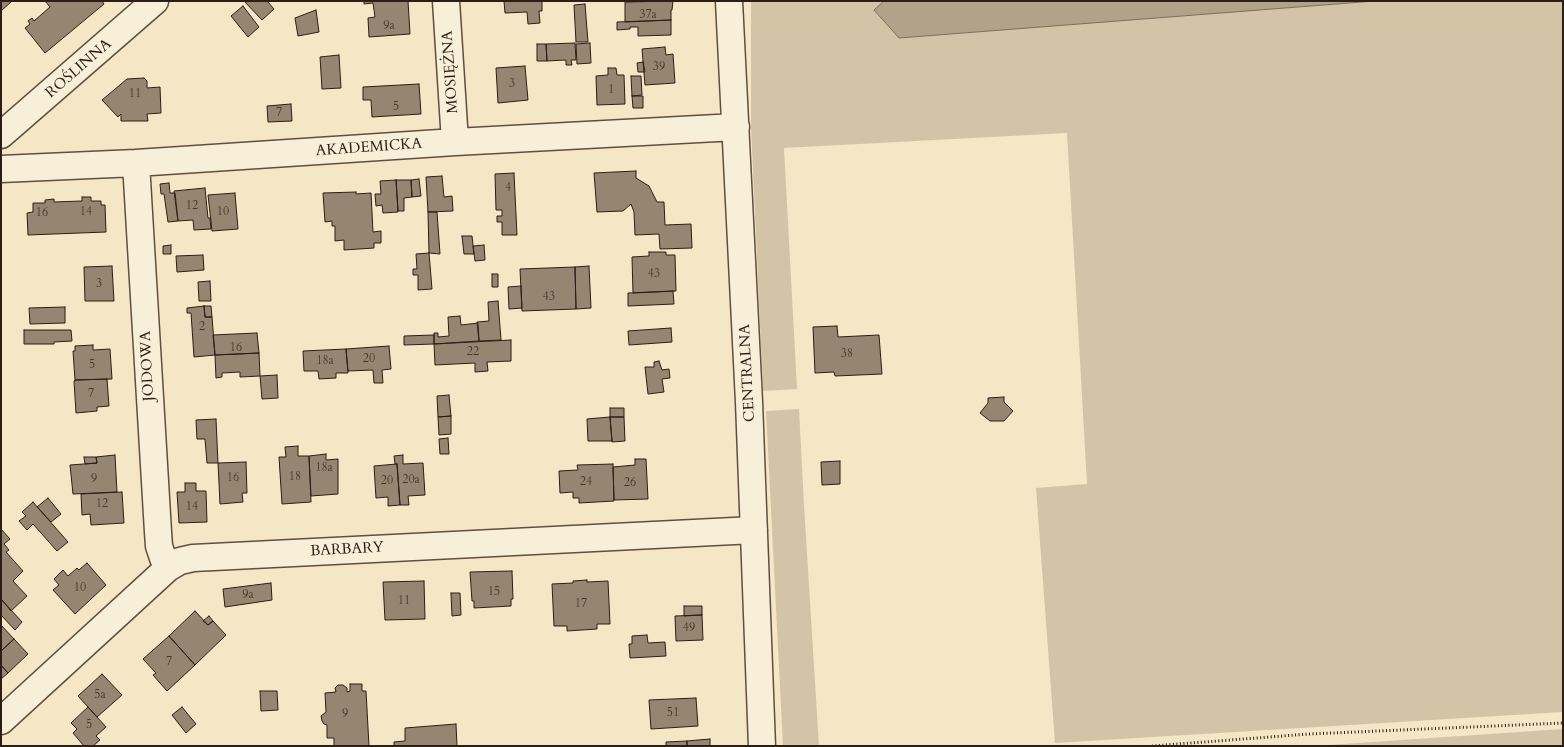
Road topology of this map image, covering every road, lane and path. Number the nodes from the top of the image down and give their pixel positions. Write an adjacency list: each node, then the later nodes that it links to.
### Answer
1 (446, 1): 6 (street, MOSIĘŻNA)
2 (729, 1): 4 (street, CENTRALNA)
3 (148, 4): 5 (street, ROŚLINNA)
4 (736, 128): 6 (street, AKADEMICKA); 9 (street, CENTRALNA)
5 (1, 136)
6 (455, 142): 7 (street, AKADEMICKA)
7 (136, 163): 8 (street, AKADEMICKA); 10 (street, JODOWA)
8 (1, 168)
9 (754, 530): 10 (street, BARBARY); 13 (street, CENTRALNA)
10 (168, 568): 11 (street, BARBARY)
11 (1, 721)
12 (1563, 723): 14 (path)
13 (762, 746)
14 (1152, 746)

